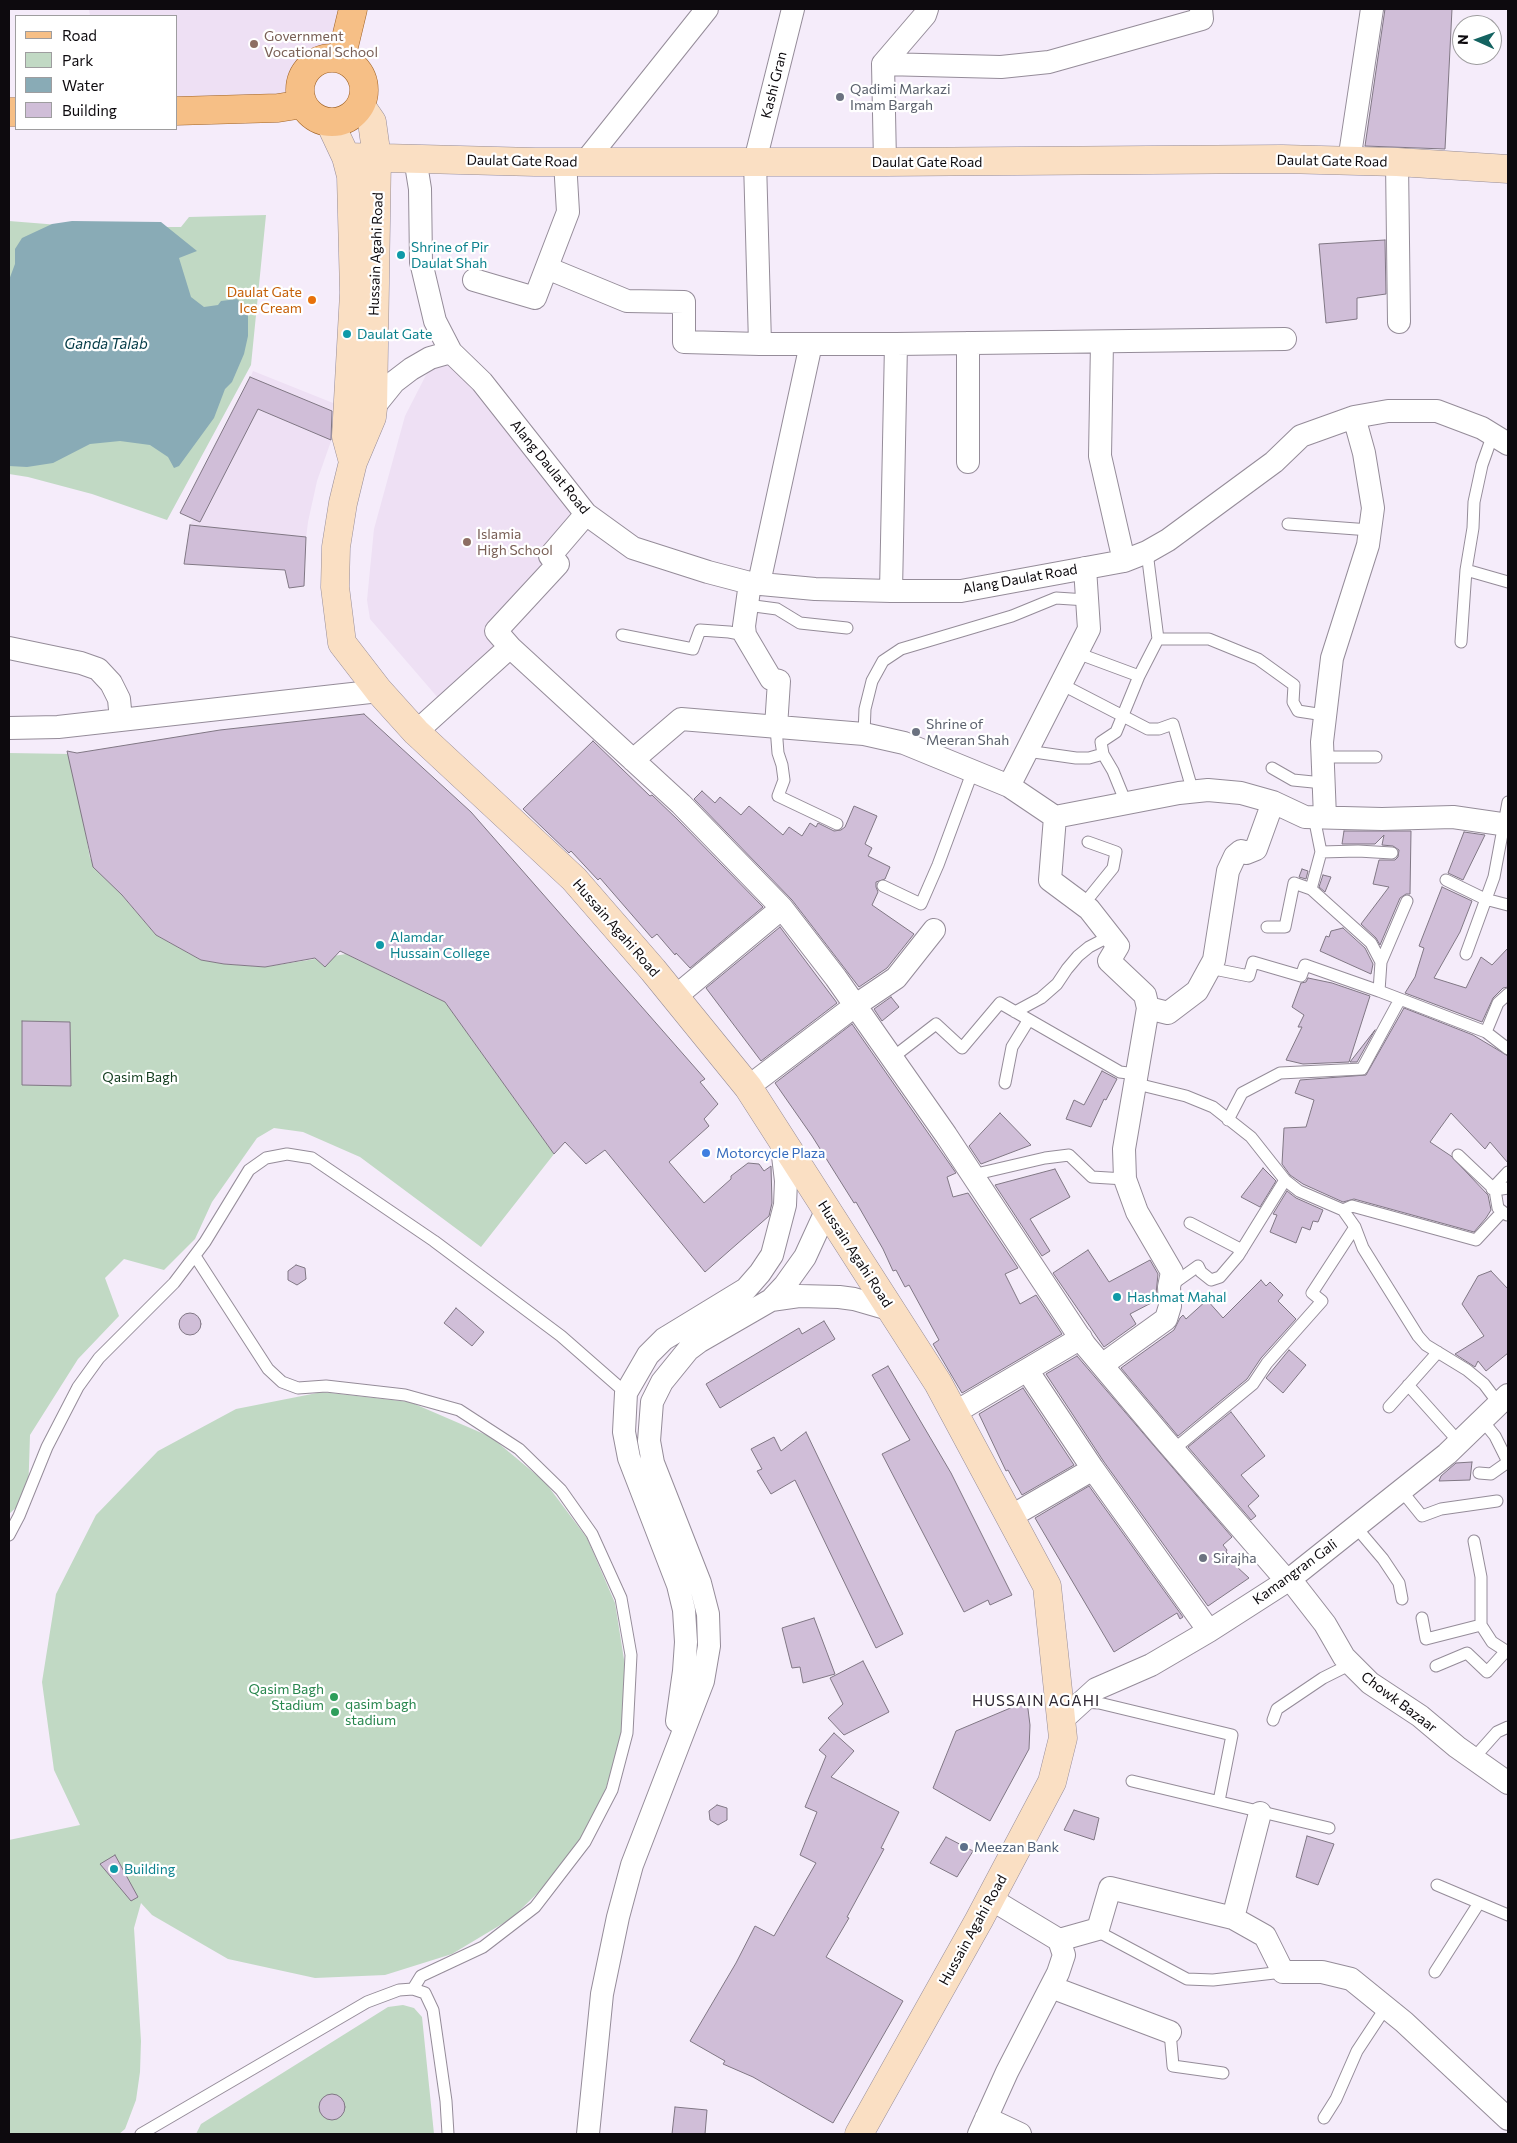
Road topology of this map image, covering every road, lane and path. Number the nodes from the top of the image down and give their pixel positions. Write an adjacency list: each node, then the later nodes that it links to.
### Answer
1 (353, 9): 7 (main road)
2 (707, 9): 16 (street)
3 (793, 9): 17 (street, Kashi Gran)
4 (927, 9): 8 (street)
5 (1201, 9): 8 (street)
6 (1372, 9): 18 (street)
7 (341, 59): 9 (main road); 10 (main road)
8 (883, 64): 19 (street)
9 (303, 104): 11 (main road); 12 (main road)
10 (361, 106): 12 (main road); 14 (main road, Hussain Agahi Road)
11 (178, 111)
12 (330, 123): 13 (main road, Hussain Agahi Road)
13 (346, 158): 14 (main road, Daulat Gate Road); 35 (main road, Hussain Agahi Road)
14 (378, 158): 15 (main road, Daulat Gate Road); 32 (main road, Hussain Agahi Road)
15 (415, 158): 16 (main road, Daulat Gate Road); 31 (street, Alang Daulat Road)
16 (575, 161): 17 (main road, Daulat Gate Road); 22 (street)
17 (755, 161): 19 (main road, Daulat Gate Road); 27 (street, Kashi Gran)
18 (1349, 161): 19 (main road, Daulat Gate Road); 20 (main road, Daulat Gate Road)
19 (885, 162)
20 (1397, 162): 21 (main road, Daulat Gate Road); 24 (street)
21 (1508, 170)
22 (547, 268): 23 (street); 27 (street)
23 (474, 280)
24 (1399, 322)
25 (1284, 339): 26 (street)
26 (1102, 342): 30 (street); 41 (street)
27 (760, 344): 28 (street)
28 (811, 344): 29 (street); 45 (street)
29 (896, 344): 30 (street); 46 (street)
30 (968, 344): 36 (street)
31 (451, 352): 32 (street); 37 (street, Alang Daulat Road)
32 (373, 408): 35 (main road, Hussain Agahi Road)
33 (1354, 418): 34 (street, Alang Daulat Road); 39 (street); 40 (street, Alang Daulat Road)
34 (1501, 439): 43 (lane)
35 (353, 462): 59 (main road, Hussain Agahi Road)
36 (968, 462)
37 (586, 514): 45 (street, Alang Daulat Road); 54 (street, Chowk Bazaar)
38 (1288, 524): 39 (lane)
39 (1370, 530): 60 (street)
40 (1147, 552): 41 (street, Alang Daulat Road); 52 (lane)
41 (1124, 560): 42 (street, Alang Daulat Road)
42 (1085, 568): 46 (street, Alang Daulat Road); 47 (street)
43 (1466, 570): 44 (lane); 53 (lane)
44 (1508, 582)
45 (754, 583): 46 (street, Alang Daulat Road); 48 (street)
46 (891, 591)
47 (1087, 600): 56 (street); 66 (lane)
48 (747, 605): 49 (lane); 51 (street)
49 (847, 628)
50 (622, 635): 51 (lane)
51 (745, 635): 63 (street)
52 (1158, 639): 57 (lane); 60 (lane)
53 (1461, 642)
54 (510, 647): 65 (street); 71 (street, Chowk Bazaar)
55 (9, 648): 62 (street)
56 (1077, 653): 57 (lane); 58 (street)
57 (1139, 676): 61 (lane)
58 (1061, 684): 61 (lane); 67 (street)
59 (379, 691): 62 (street); 65 (main road, Hussain Agahi Road)
60 (1324, 715): 69 (street)
61 (1123, 717): 68 (lane); 76 (lane)
62 (121, 720): 64 (street)
63 (776, 727): 66 (street); 71 (street); 82 (lane)
64 (9, 728)
65 (416, 732): 103 (main road, Hussain Agahi Road)
66 (864, 734): 73 (street)
67 (1027, 751): 68 (lane); 75 (street)
68 (1103, 754): 79 (lane)
69 (1322, 757): 70 (lane); 74 (street)
70 (1376, 757)
71 (633, 760): 94 (street, Chowk Bazaar)
72 (1272, 768): 74 (lane)
73 (972, 772): 75 (street); 88 (lane)
74 (1323, 783): 81 (street)
75 (1009, 786): 80 (street)
76 (1193, 792): 77 (street); 79 (street)
77 (1273, 802): 81 (street); 100 (street)
78 (1508, 802): 83 (lane)
79 (1126, 804): 80 (street)
80 (1055, 817): 92 (street)
81 (1319, 817): 83 (street); 85 (lane)
82 (837, 824)
83 (1506, 825): 90 (lane)
84 (1088, 842): 92 (lane)
85 (1321, 852): 86 (lane); 89 (lane)
86 (1392, 853)
87 (1446, 880): 90 (lane)
88 (883, 886)
89 (1311, 889): 95 (lane); 99 (lane)
90 (1485, 898): 93 (lane); 98 (lane)
91 (1407, 901): 99 (lane)
92 (1083, 905): 97 (street)
93 (1508, 905)
94 (782, 908): 103 (street); 105 (street, Chowk Bazaar)
95 (1267, 927)
96 (934, 930): 105 (street)
97 (1110, 936): 106 (street); 107 (lane)
98 (1466, 954)
99 (1381, 962): 101 (lane)
100 (1209, 968): 101 (lane); 106 (street)
101 (1378, 991): 104 (lane)
102 (1508, 994): 109 (lane)
103 (675, 997): 114 (main road, Hussain Agahi Road)
104 (1399, 1000): 109 (lane); 115 (lane)
105 (856, 1005): 111 (street, Chowk Bazaar); 114 (street)
106 (1148, 1008): 112 (street)
107 (1015, 1012): 108 (lane); 111 (lane)
108 (1028, 1021): 112 (lane); 113 (lane)
109 (1486, 1032): 110 (lane)
110 (1508, 1049)
111 (892, 1058): 119 (street, Chowk Bazaar)
112 (1134, 1078): 115 (lane); 120 (street)
113 (1005, 1083)
114 (748, 1087): 116 (main road, Hussain Agahi Road)
115 (1228, 1120): 121 (lane)
116 (781, 1137): 124 (main road, Hussain Agahi Road); 139 (street)
117 (1458, 1155): 123 (lane)
118 (1508, 1172): 123 (lane)
119 (972, 1175): 120 (lane); 134 (street, Chowk Bazaar)
120 (1125, 1179): 131 (street)
121 (1285, 1180): 125 (lane); 129 (lane)
122 (1508, 1188): 123 (lane)
123 (1493, 1189): 126 (lane)
124 (827, 1209): 132 (street); 133 (main road, Hussain Agahi Road)
125 (1343, 1210): 126 (lane); 128 (lane)
126 (1505, 1214)
127 (1190, 1223): 129 (lane)
128 (1355, 1227): 135 (lane); 145 (lane)
129 (1242, 1250): 131 (lane)
130 (195, 1256): 139 (lane); 153 (lane); 183 (lane)
131 (1169, 1287): 136 (street)
132 (771, 1300): 133 (street); 166 (street)
133 (892, 1310): 142 (main road, Hussain Agahi Road)
134 (1080, 1338): 136 (street, Chowk Bazaar); 137 (street)
135 (1438, 1352): 138 (lane); 140 (lane)
136 (1102, 1365): 145 (street, Chowk Bazaar)
137 (1027, 1370): 142 (street); 147 (street)
138 (1408, 1385): 141 (lane); 144 (lane)
139 (626, 1392): 166 (street)
140 (1503, 1399): 143 (street, Kamangran Gali)
141 (1389, 1406)
142 (954, 1413): 151 (main road, Hussain Agahi Road)
143 (1482, 1420): 144 (street, Kamangran Gali); 146 (lane)
144 (1459, 1442): 149 (street, Kamangran Gali)
145 (1173, 1450): 155 (street, Chowk Bazaar)
146 (1508, 1462): 148 (lane)
147 (1093, 1469): 151 (street); 159 (street)
148 (1479, 1473)
149 (1401, 1490): 150 (lane); 152 (street, Kamangran Gali)
150 (1497, 1501)
151 (1010, 1517): 163 (main road, Hussain Agahi Road)
152 (1355, 1526): 155 (street, Kamangran Gali); 156 (lane)
153 (9, 1535)
154 (1474, 1541): 158 (lane)
155 (1288, 1580): 159 (street, Kamangran Gali); 161 (street, Chowk Bazaar)
156 (1402, 1599)
157 (1422, 1618): 158 (lane)
158 (1482, 1625): 160 (lane)
159 (1209, 1631): 163 (street, Kamangran Gali)
160 (1507, 1651): 162 (lane)
161 (1350, 1664): 164 (lane); 167 (street, Chowk Bazaar)
162 (1436, 1666)
163 (1071, 1711): 170 (lane); 174 (main road, Hussain Agahi Road)
164 (1273, 1720)
165 (1508, 1727): 167 (lane)
166 (672, 1757): 192 (street)
167 (1473, 1759): 169 (street, Chowk Bazaar)
168 (1132, 1781): 170 (lane)
169 (1508, 1783)
170 (1219, 1801): 171 (lane)
171 (1260, 1813): 172 (lane); 177 (street)
172 (1329, 1828)
173 (1437, 1885): 175 (lane)
174 (991, 1899): 179 (street); 193 (main road, Hussain Agahi Road)
175 (1479, 1903): 176 (lane); 181 (lane)
176 (1508, 1915)
177 (1232, 1918): 178 (street); 180 (street)
178 (1094, 1930): 179 (street); 180 (lane)
179 (1059, 1940): 182 (street)
180 (1283, 1972): 184 (street)
181 (1435, 1972)
182 (1051, 1987): 185 (street); 189 (street)
183 (413, 1989): 190 (lane); 191 (lane)
184 (1386, 2008): 187 (lane); 188 (street)
185 (1170, 2032): 186 (lane)
186 (1223, 2073)
187 (1324, 2118)
188 (1508, 2120)
189 (982, 2126): 194 (street)
190 (141, 2134)
191 (448, 2134)
192 (588, 2134)
193 (859, 2134)
194 (1020, 2134)

